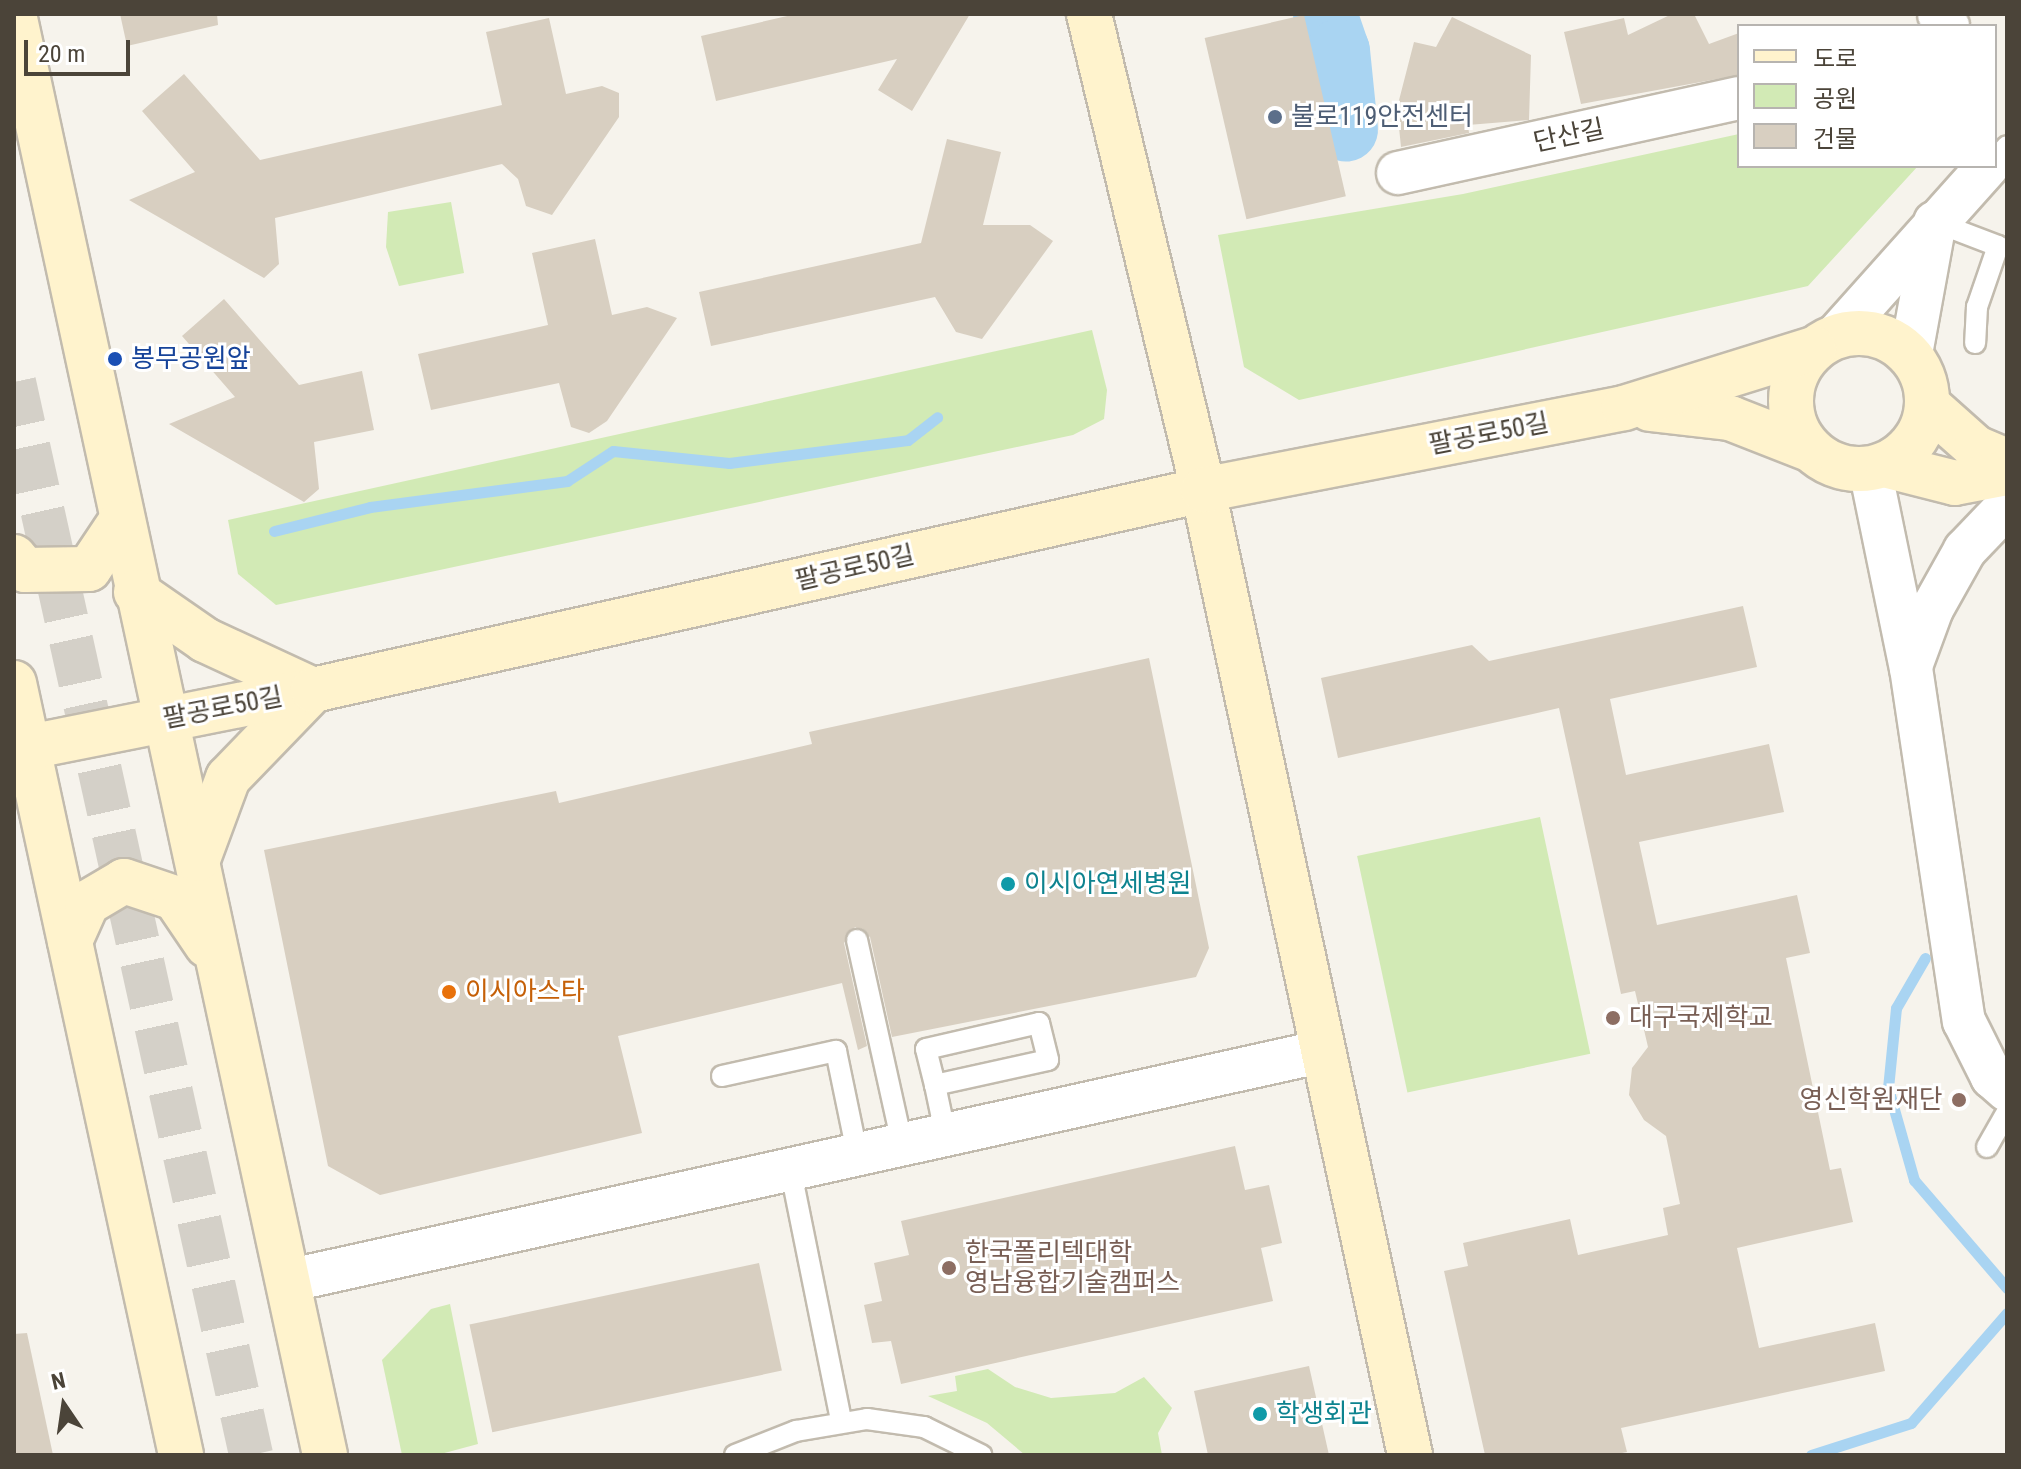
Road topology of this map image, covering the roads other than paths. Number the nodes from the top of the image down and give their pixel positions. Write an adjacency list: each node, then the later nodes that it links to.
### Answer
1 (14, 14): 19 (main road)
2 (1089, 14): 17 (main road)
3 (1737, 98): 5 (street, 단산길)
4 (1984, 168): 6 (street)
5 (1398, 173)
6 (1935, 222): 7 (lane); 8 (street); 10 (street)
7 (2002, 244): 9 (lane)
8 (1824, 343): 10 (main road); 11 (main road); 13 (main road)
9 (1975, 343)
10 (1911, 354): 12 (main road)
11 (1624, 408): 13 (main road); 17 (main road, 팔공로50길)
12 (1931, 408): 14 (main road); 15 (main road)
13 (1809, 449): 15 (main road)
14 (2007, 461)
15 (1879, 467): 16 (main road); 22 (street)
16 (2007, 473)
17 (1203, 490): 24 (main road, 팔공로50길); 33 (main road)
18 (2007, 506): 22 (street)
19 (121, 521): 20 (main road); 21 (main road)
20 (14, 557)
21 (136, 592): 24 (main road); 25 (main road)
22 (1911, 668): 36 (street)
23 (14, 683): 26 (main road)
24 (313, 690): 25 (main road, 팔공로50길); 28 (main road)
25 (163, 720): 26 (main road, 팔공로50길); 28 (main road)
26 (21, 749): 29 (main road)
27 (14, 850): 29 (main road)
28 (198, 859): 32 (main road)
29 (59, 894): 31 (main road)
30 (857, 940): 39 (lane)
31 (70, 941): 32 (main road); 45 (main road)
32 (220, 963): 43 (main road)
33 (1319, 1052): 38 (street); 49 (main road)
34 (722, 1076): 41 (lane)
35 (935, 1085): 35 (lane); 38 (lane)
36 (2007, 1090)
37 (2007, 1112): 40 (lane)
38 (946, 1137): 39 (street)
39 (903, 1147): 41 (street)
40 (1987, 1147)
41 (858, 1157): 42 (street)
42 (791, 1172): 43 (street); 44 (lane)
43 (287, 1281): 46 (main road)
44 (841, 1420): 47 (lane); 48 (lane)
45 (181, 1455)
46 (325, 1455)
47 (735, 1455)
48 (981, 1455)
49 (1410, 1455)

